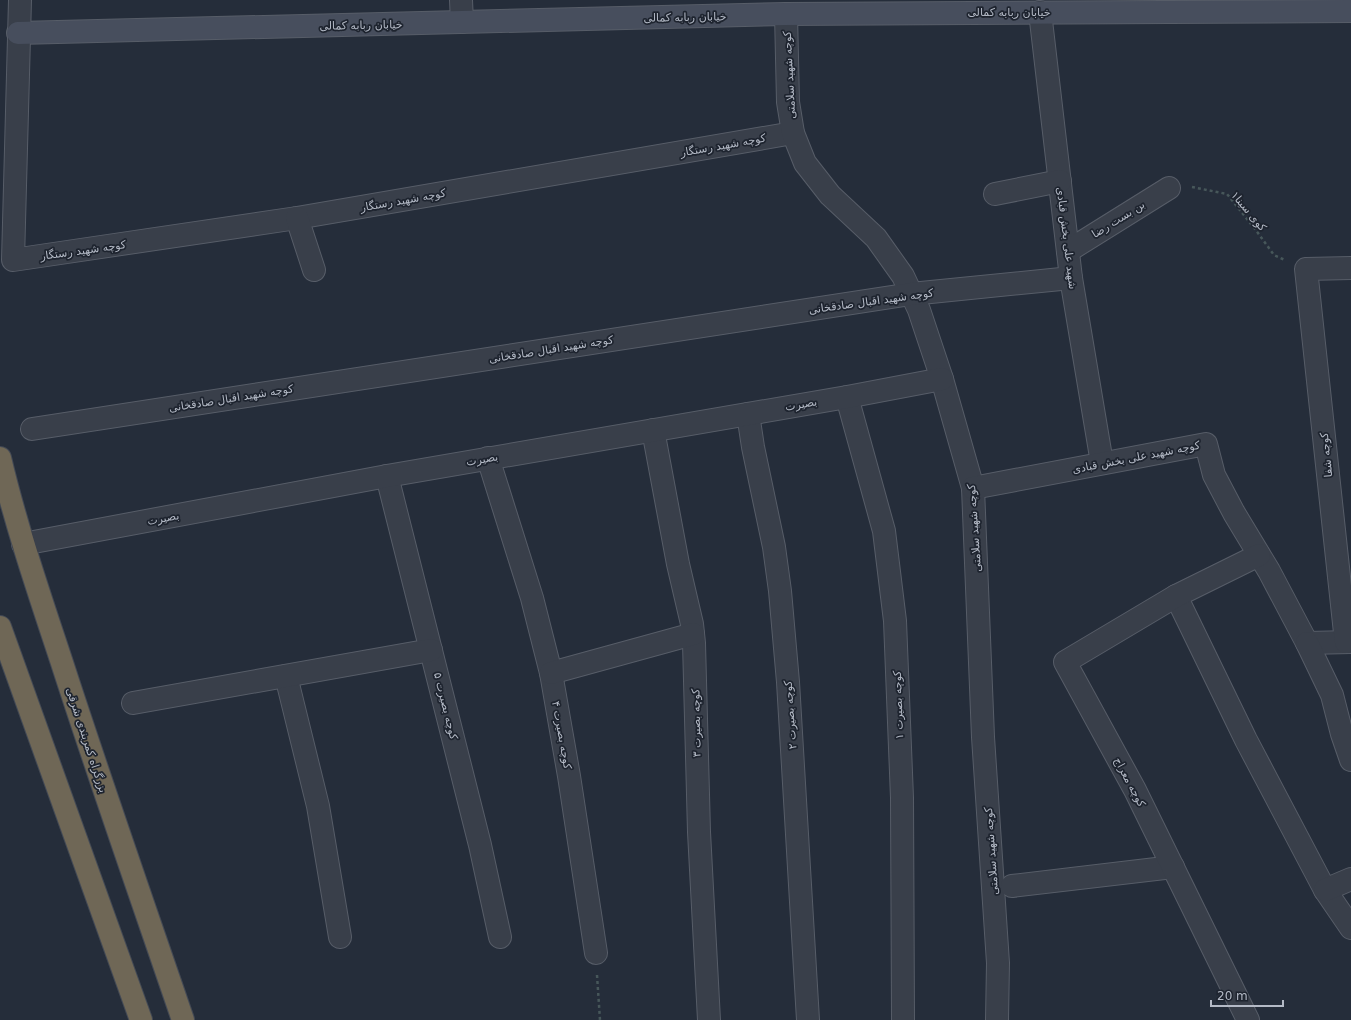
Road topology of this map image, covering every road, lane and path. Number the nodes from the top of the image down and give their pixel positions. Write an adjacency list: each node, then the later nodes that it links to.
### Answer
1 (20, 0): 9 (street)
2 (461, 0): 8 (street)
3 (1114, 6): 4 (main road, خیابان ربابه کمالی); 6 (main road, خیابان ربابه کمالی)
4 (1295, 6): 5 (main road, خیابان ربابه کمالی)
5 (1351, 11)
6 (1040, 12): 7 (main road, خیابان ربابه کمالی); 11 (street, شهید علی بخش قبادی)
7 (786, 14): 8 (main road, خیابان ربابه کمالی); 10 (street, کوچه شهید سلامتی)
8 (462, 22): 9 (main road, خیابان ربابه کمالی)
9 (18, 33): 14 (street, کوچه شهید رستگار)
10 (793, 133): 14 (street, کوچه شهید رستگار); 20 (street, کوچه شهید سلامتی)
11 (1060, 181): 13 (street); 15 (street, شهید علی بخش قبادی)
12 (1169, 188): 15 (street, بن بست رضا); 17 (path, کوی سینا۱)
13 (995, 194)
14 (297, 218): 18 (street)
15 (1068, 252): 19 (street, شهید علی بخش قبادی)
16 (1351, 268): 17 (street)
17 (1306, 269): 36 (street, کوچه شفا)
18 (314, 270)
19 (1071, 278): 20 (street, کوچه شهید اقبال صادقخانی); 28 (street, شهید علی بخش قبادی)
20 (911, 294): 21 (street, کوچه شهید سلامتی); 24 (street, کوچه شهید اقبال صادقخانی)
21 (942, 379): 22 (street, بصیرت); 30 (street, کوچه شهید سلامتی)
22 (847, 396): 23 (street, بصیرت); 56 (street, کوچه بصیرت ۱)
23 (748, 414): 25 (street, بصیرت); 55 (street, کوچه بصیرت ۲)
24 (32, 429)
25 (653, 430): 27 (street, بصیرت); 35 (street, کوچه بصیرت ۳)
26 (0, 458): 31 (highway, بزرگراه کمربندی شرقی)
27 (488, 458): 29 (street, بصیرت); 39 (street, کوچه بصیرت ۴)
28 (1102, 463): 30 (street, کوچه شهید علی بخش قبادی); 32 (street, کوچه شهید علی بخش قبادی)
29 (386, 476): 31 (street, بصیرت); 38 (street, کوچه بصیرت ۵)
30 (973, 488): 57 (street, کوچه شهید سلامتی)
31 (23, 544): 52 (highway, بزرگراه کمربندی شرقی)
32 (1259, 555): 33 (street); 37 (street, کوچه شهید علی بخش قبادی)
33 (1176, 596): 43 (street, کوچه معراج); 46 (street)
34 (0, 627): 51 (highway)
35 (693, 634): 39 (street); 54 (street, کوچه بصیرت ۳)
36 (1348, 642): 37 (street)
37 (1307, 643): 42 (street, کوچه شهید علی بخش قبادی)
38 (431, 650): 40 (street); 49 (street, کوچه بصیرت ۵)
39 (551, 673): 50 (street, کوچه بصیرت ۴)
40 (286, 676): 41 (street); 48 (street)
41 (133, 703)
42 (1351, 760)
43 (1173, 867): 45 (street); 58 (street, کوچه معراج)
44 (1351, 879): 46 (street)
45 (1012, 886)
46 (1326, 890): 47 (street)
47 (1351, 928)
48 (340, 937)
49 (500, 937)
50 (596, 953): 53 (path)
51 (141, 1020)
52 (183, 1020)
53 (600, 1020)
54 (709, 1020)
55 (808, 1020)
56 (903, 1020)
57 (996, 1020)
58 (1248, 1020)

